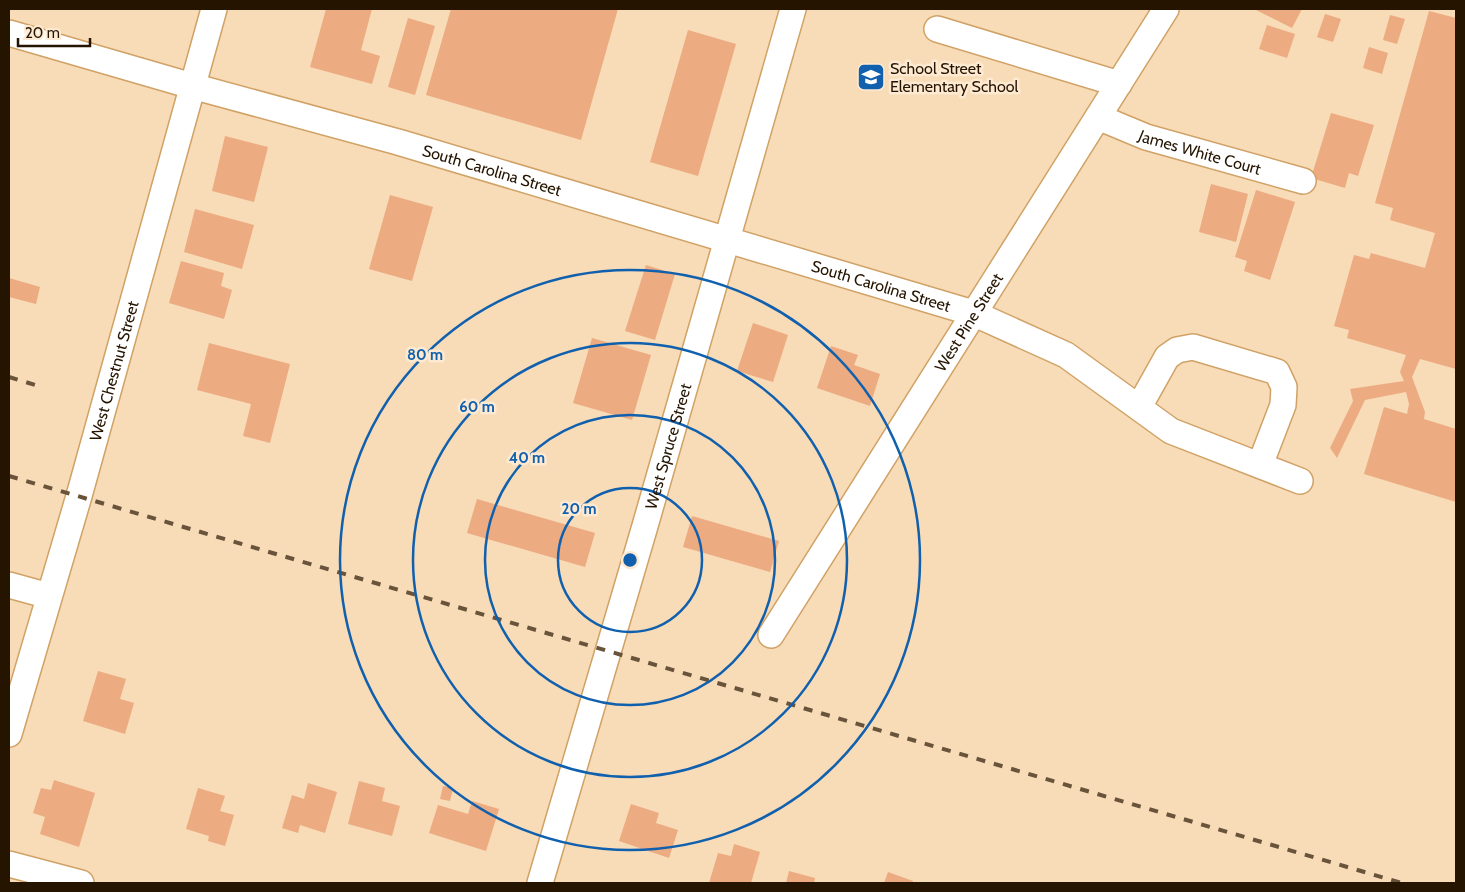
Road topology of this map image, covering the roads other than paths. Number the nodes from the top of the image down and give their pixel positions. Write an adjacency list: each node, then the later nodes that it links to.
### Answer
1 (214, 9): 7 (street, West Chestnut Street)
2 (793, 9): 10 (street, West Spruce Street)
3 (1166, 9): 6 (street, West Pine Street)
4 (937, 29): 6 (street)
5 (9, 33): 7 (street, South Carolina Street)
6 (1118, 84): 8 (street, West Pine Street)
7 (192, 86): 10 (street, South Carolina Street); 16 (street, West Chestnut Street)
8 (1098, 117): 9 (street, James White Court); 11 (street, West Pine Street)
9 (1303, 181)
10 (726, 238): 11 (street, South Carolina Street); 21 (street, West Spruce Street)
11 (974, 313): 12 (street, South Carolina Street); 17 (street, West Pine Street)
12 (1139, 407): 13 (street, South Carolina Street); 13 (street)
13 (1260, 466): 14 (street, South Carolina Street)
14 (1300, 481)
15 (9, 585): 16 (street)
16 (48, 596): 18 (street, West Chestnut Street)
17 (771, 634)
18 (9, 734)
19 (9, 864): 20 (street)
20 (81, 883)
21 (540, 883)

